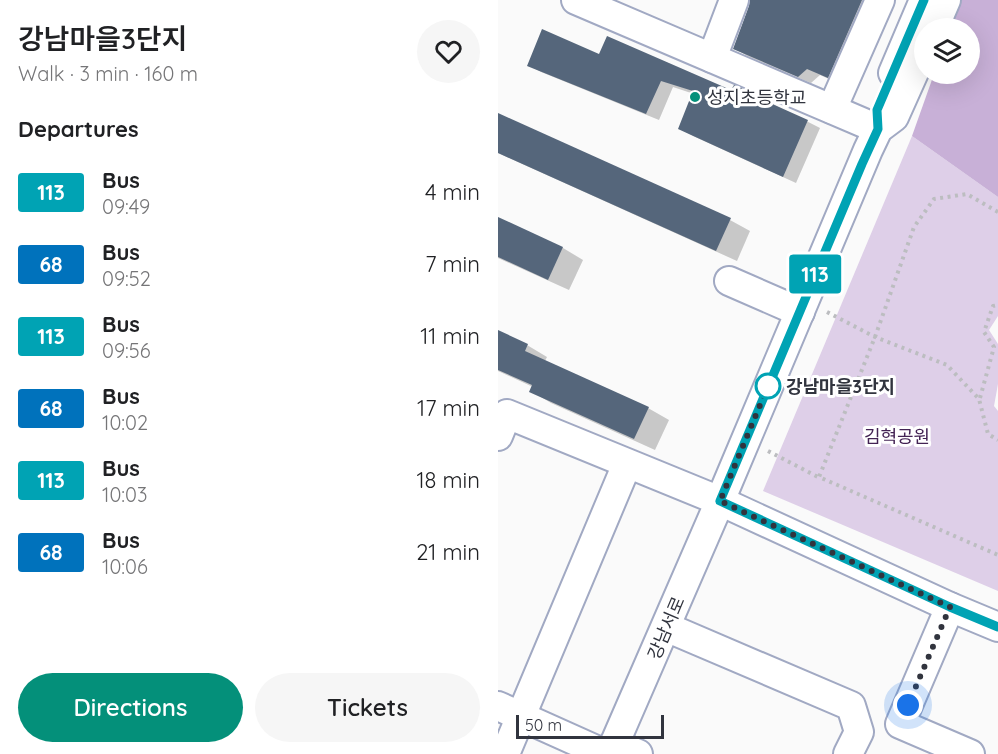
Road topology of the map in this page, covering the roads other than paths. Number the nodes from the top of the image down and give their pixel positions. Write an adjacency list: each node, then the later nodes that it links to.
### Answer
1 (576, 0): 7 (street)
2 (734, 0): 7 (street)
3 (880, 0): 9 (street)
4 (924, 0): 10 (street, 강남서로)
5 (946, 0): 6 (street)
6 (938, 18)
7 (712, 58): 9 (street)
8 (914, 72): 10 (street, 강남서로)
9 (832, 109): 10 (street)
10 (878, 129): 12 (street, 강남서로)
11 (729, 281): 12 (street)
12 (800, 312): 15 (street, 강남서로)
13 (498, 436): 14 (street)
14 (627, 464): 15 (street); 19 (street)
15 (720, 501): 16 (street); 17 (street, 강남서로)
16 (950, 607): 18 (street); 23 (street)
17 (666, 627): 20 (street, 강남서로); 22 (street)
18 (998, 627)
19 (509, 711): 20 (street); 21 (street)
20 (617, 752)
21 (505, 754)
22 (849, 754)
23 (970, 754)

